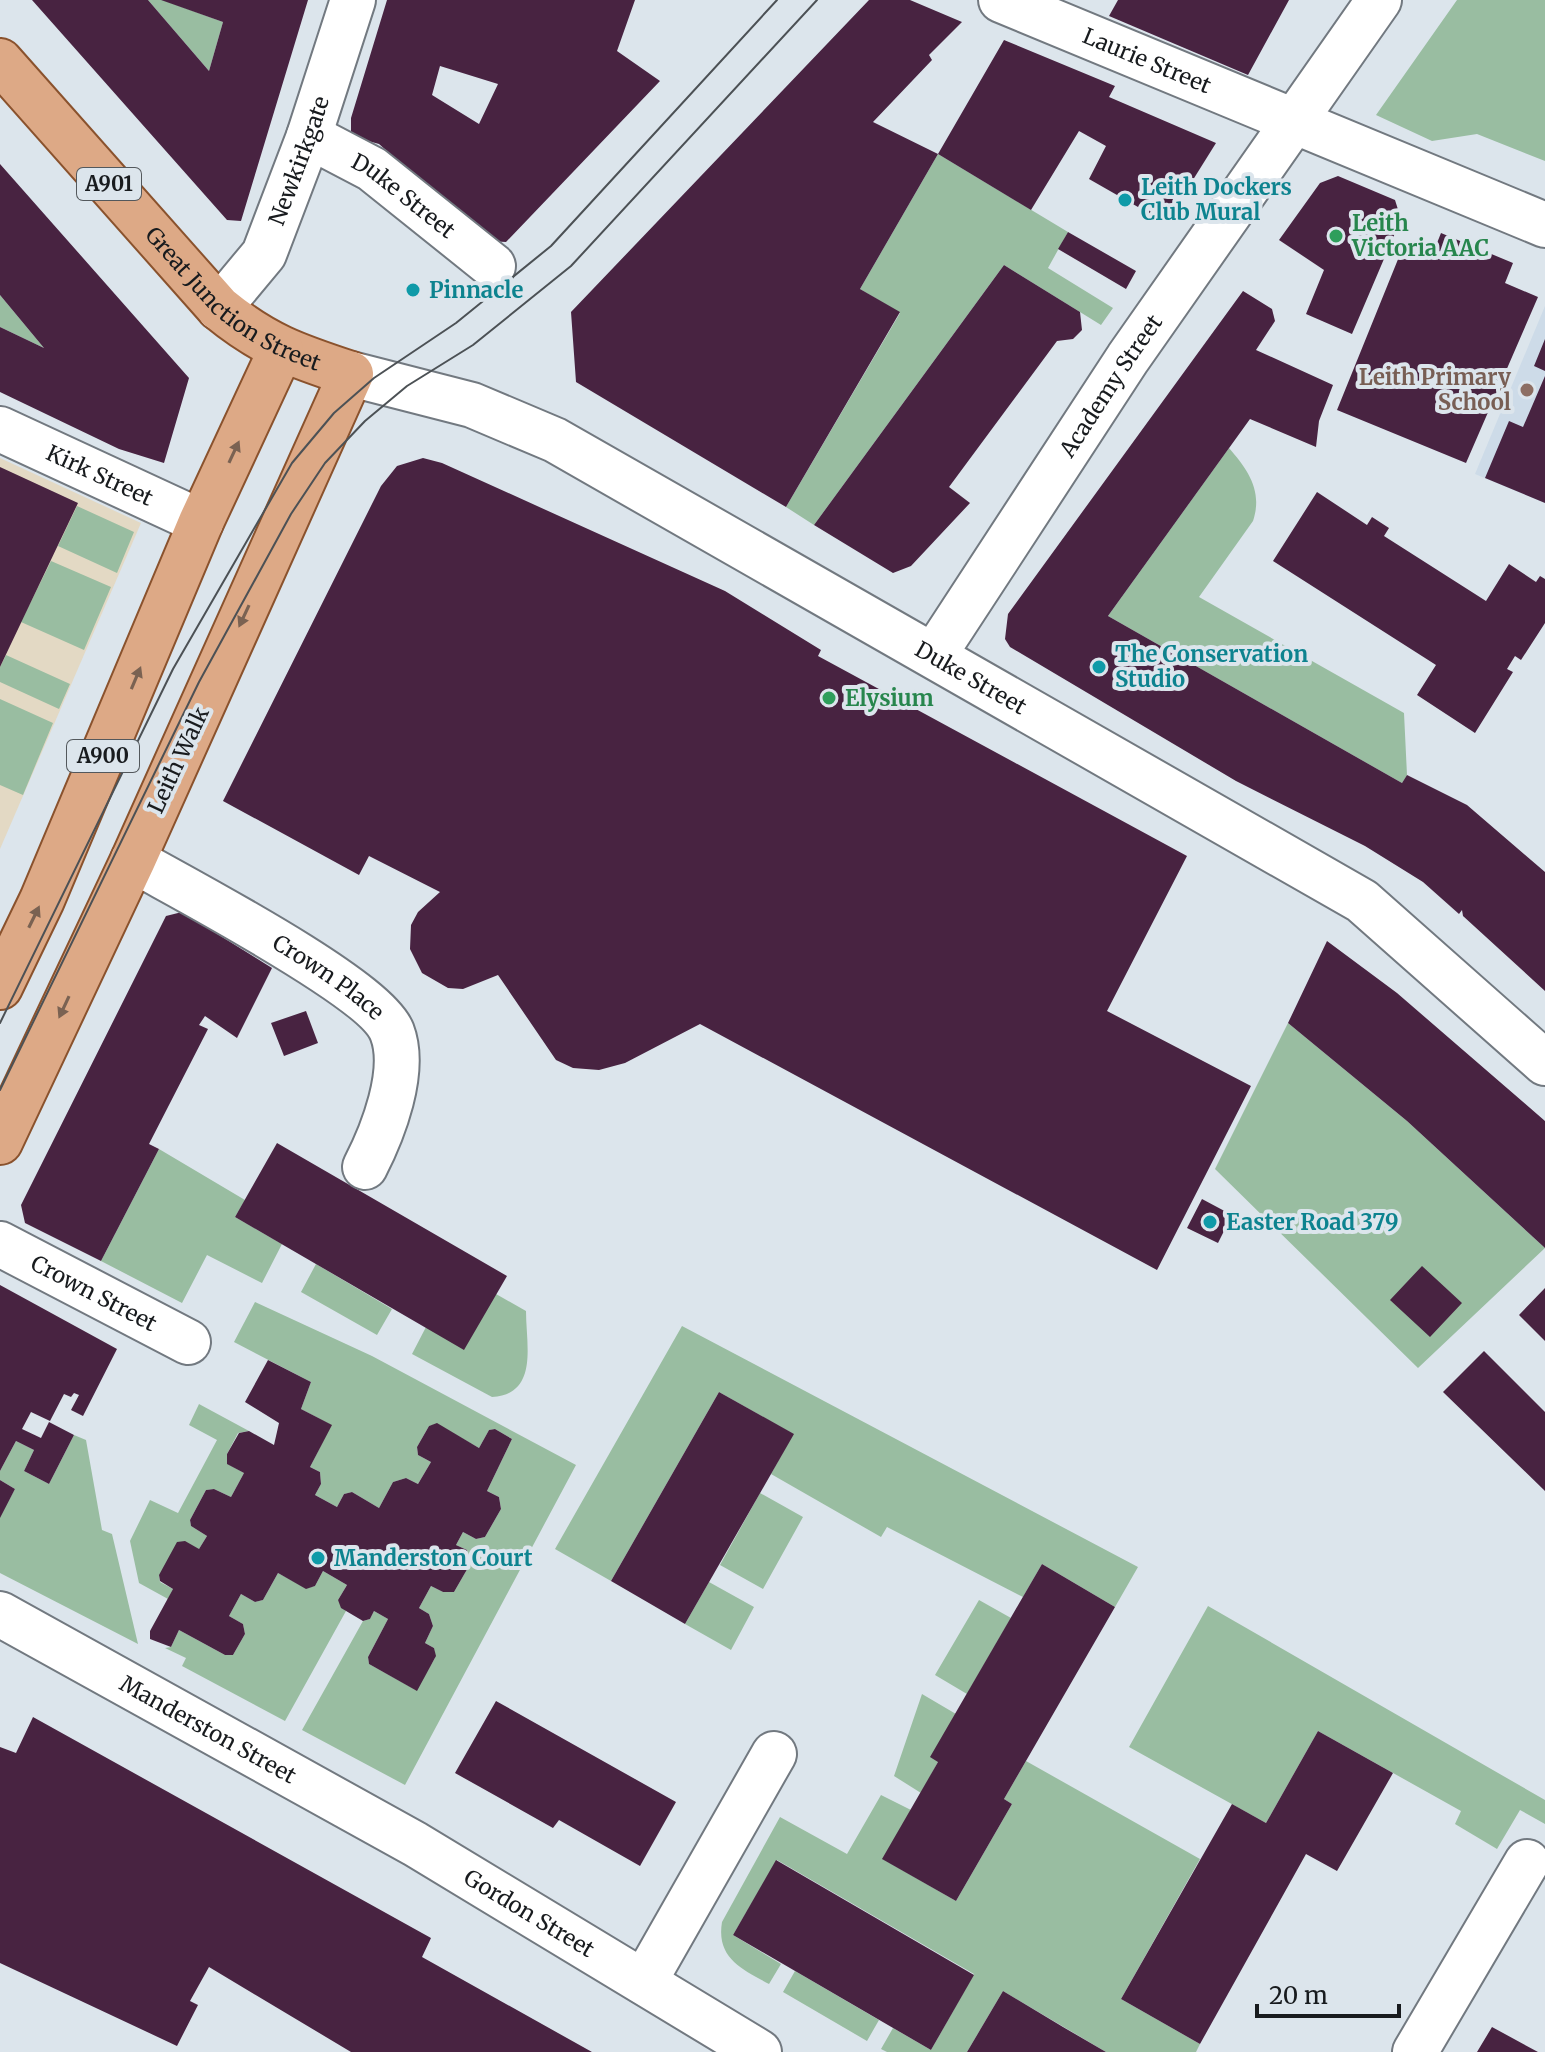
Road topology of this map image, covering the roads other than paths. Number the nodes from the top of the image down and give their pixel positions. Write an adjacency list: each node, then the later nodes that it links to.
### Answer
1 (353, 0): 6 (street, Newkirkgate)
2 (1001, 0): 5 (street, Laurie Street)
3 (1379, 0): 5 (street, Academy Street)
4 (0, 61): 9 (main road, Great Junction Street / A901)
5 (1294, 122): 7 (street, Laurie Street); 14 (street, Academy Street)
6 (309, 136): 8 (street, Duke Street); 9 (street, Newkirkgate)
7 (1545, 225)
8 (493, 266)
9 (219, 308): 10 (main road, Great Junction Street / A901)
10 (281, 350): 11 (main road, Great Junction Street / A901); 13 (main road, A900, one-way to 10)
11 (351, 374): 14 (street, Duke Street); 15 (main road, Leith Walk / A900, one-way to 15)
12 (0, 429): 13 (street, Kirk Street)
13 (201, 522): 16 (main road, A900, one-way to 13)
14 (934, 655): 17 (street, Duke Street)
15 (133, 860): 18 (main road, Leith Walk / A900, one-way to 18); 19 (street, Crown Place)
16 (0, 987)
17 (1545, 1063)
18 (0, 1142)
19 (365, 1167)
20 (0, 1244): 21 (street, Crown Street)
21 (188, 1342)
22 (0, 1614): 24 (street, Manderston Street)
23 (774, 1754): 26 (street)
24 (415, 1844): 26 (street, Gordon Street)
25 (1527, 1862): 28 (street)
26 (644, 1982): 27 (street, Gordon Street)
27 (759, 2052)
28 (1415, 2052)

